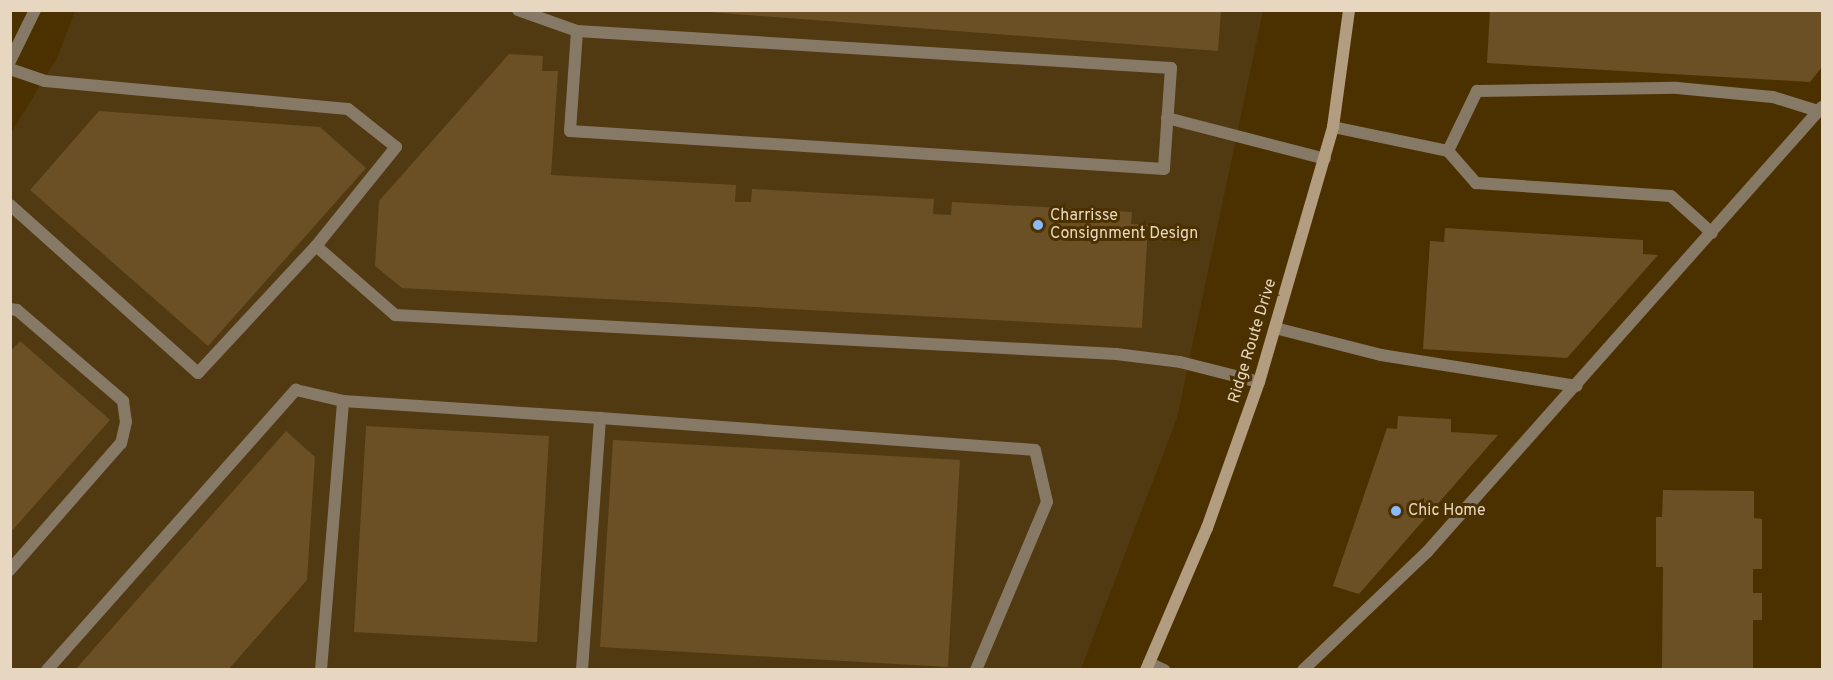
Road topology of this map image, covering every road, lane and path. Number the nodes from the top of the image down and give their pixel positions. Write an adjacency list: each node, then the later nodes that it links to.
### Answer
1 (35, 10): 5 (street)
2 (518, 10): 4 (street)
3 (1349, 10): 9 (main road, Ridge Route Drive)
4 (577, 31): 8 (street); 8 (street)
5 (10, 61)
6 (10, 69): 14 (street)
7 (1820, 109): 10 (street); 13 (street)
8 (1167, 118): 11 (street)
9 (1333, 127): 10 (street); 11 (main road, Ridge Route Drive)
10 (1448, 151): 13 (street)
11 (1324, 159): 16 (main road, Ridge Route Drive)
12 (10, 205): 14 (street)
13 (1712, 233): 18 (street)
14 (316, 246): 17 (street)
15 (10, 309): 21 (street)
16 (1275, 328): 17 (main road, Ridge Route Drive); 18 (street)
17 (1259, 382): 22 (main road, Ridge Route Drive)
18 (1577, 386): 28 (street)
19 (343, 401): 20 (street); 23 (street); 24 (street)
20 (600, 418): 25 (street); 26 (street)
21 (10, 570)
22 (1148, 666): 27 (street)
23 (47, 669)
24 (321, 669)
25 (582, 669)
26 (976, 669)
27 (1164, 669)
28 (1303, 669)

